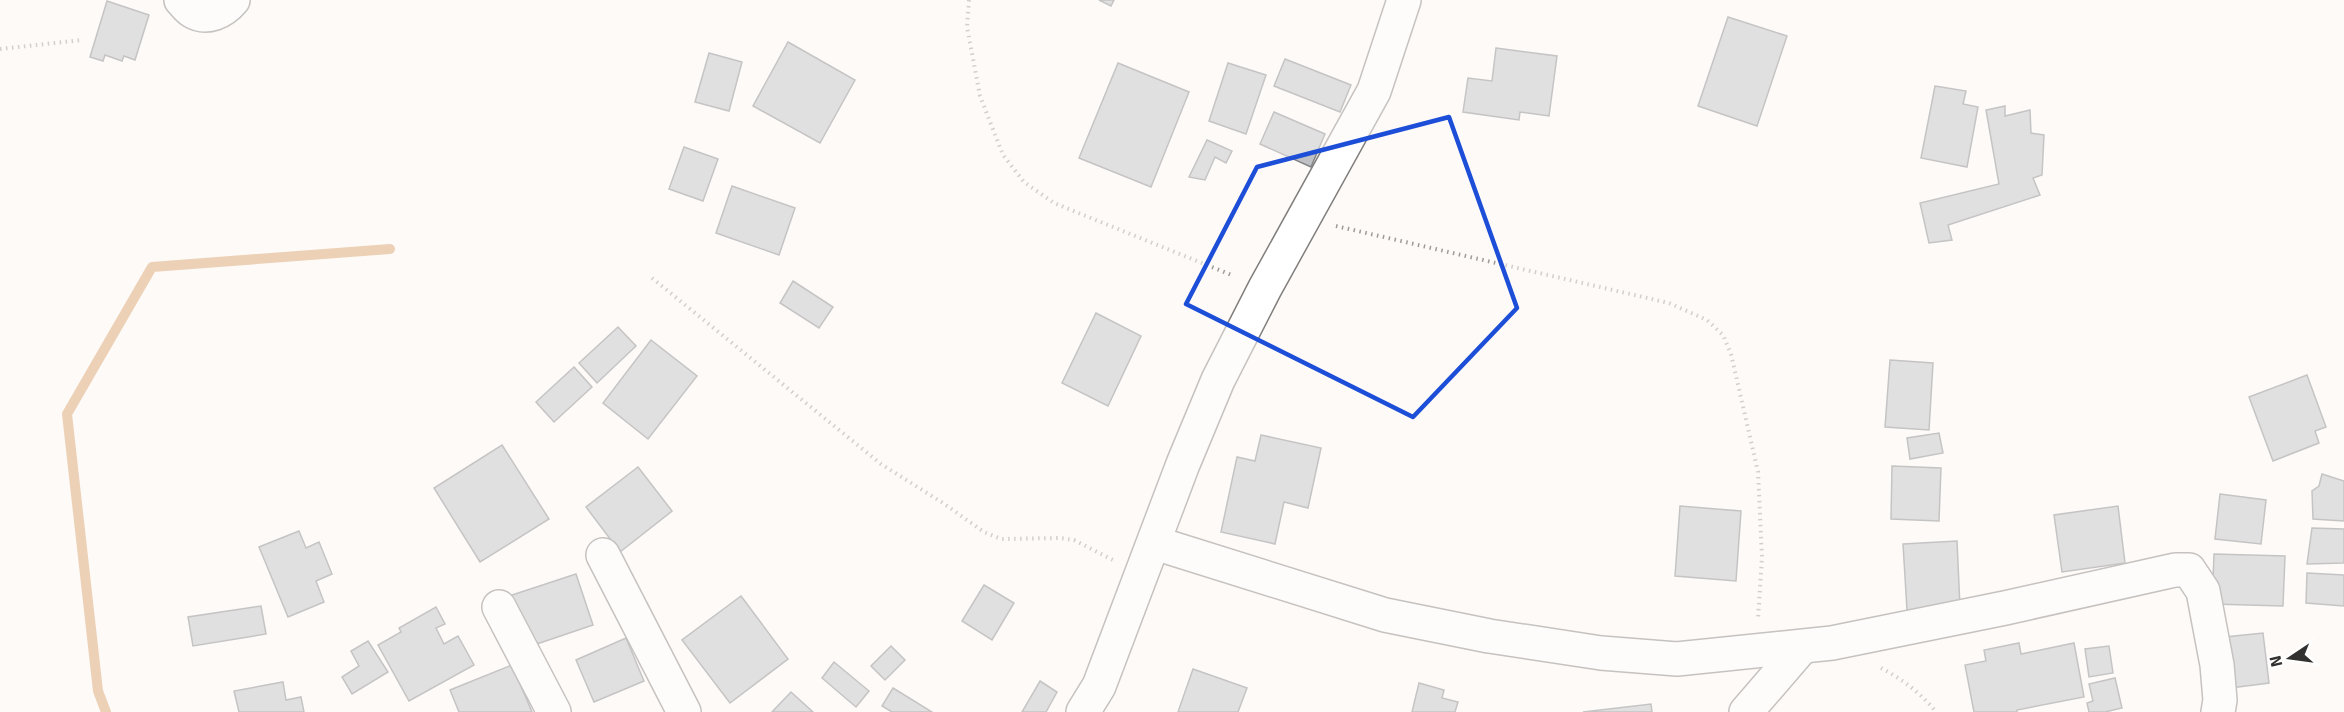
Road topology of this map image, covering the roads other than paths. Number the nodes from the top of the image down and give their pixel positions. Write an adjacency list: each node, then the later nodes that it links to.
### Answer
1 (181, 0): 2 (street)
2 (233, 0)
3 (1404, 0): 4 (street)
4 (1155, 543): 7 (street); 10 (street)
5 (603, 555): 9 (street)
6 (499, 608): 8 (street)
7 (1817, 645): 11 (street); 12 (street)
8 (554, 712)
9 (684, 712)
10 (1083, 712)
11 (1746, 712)
12 (2218, 712)

